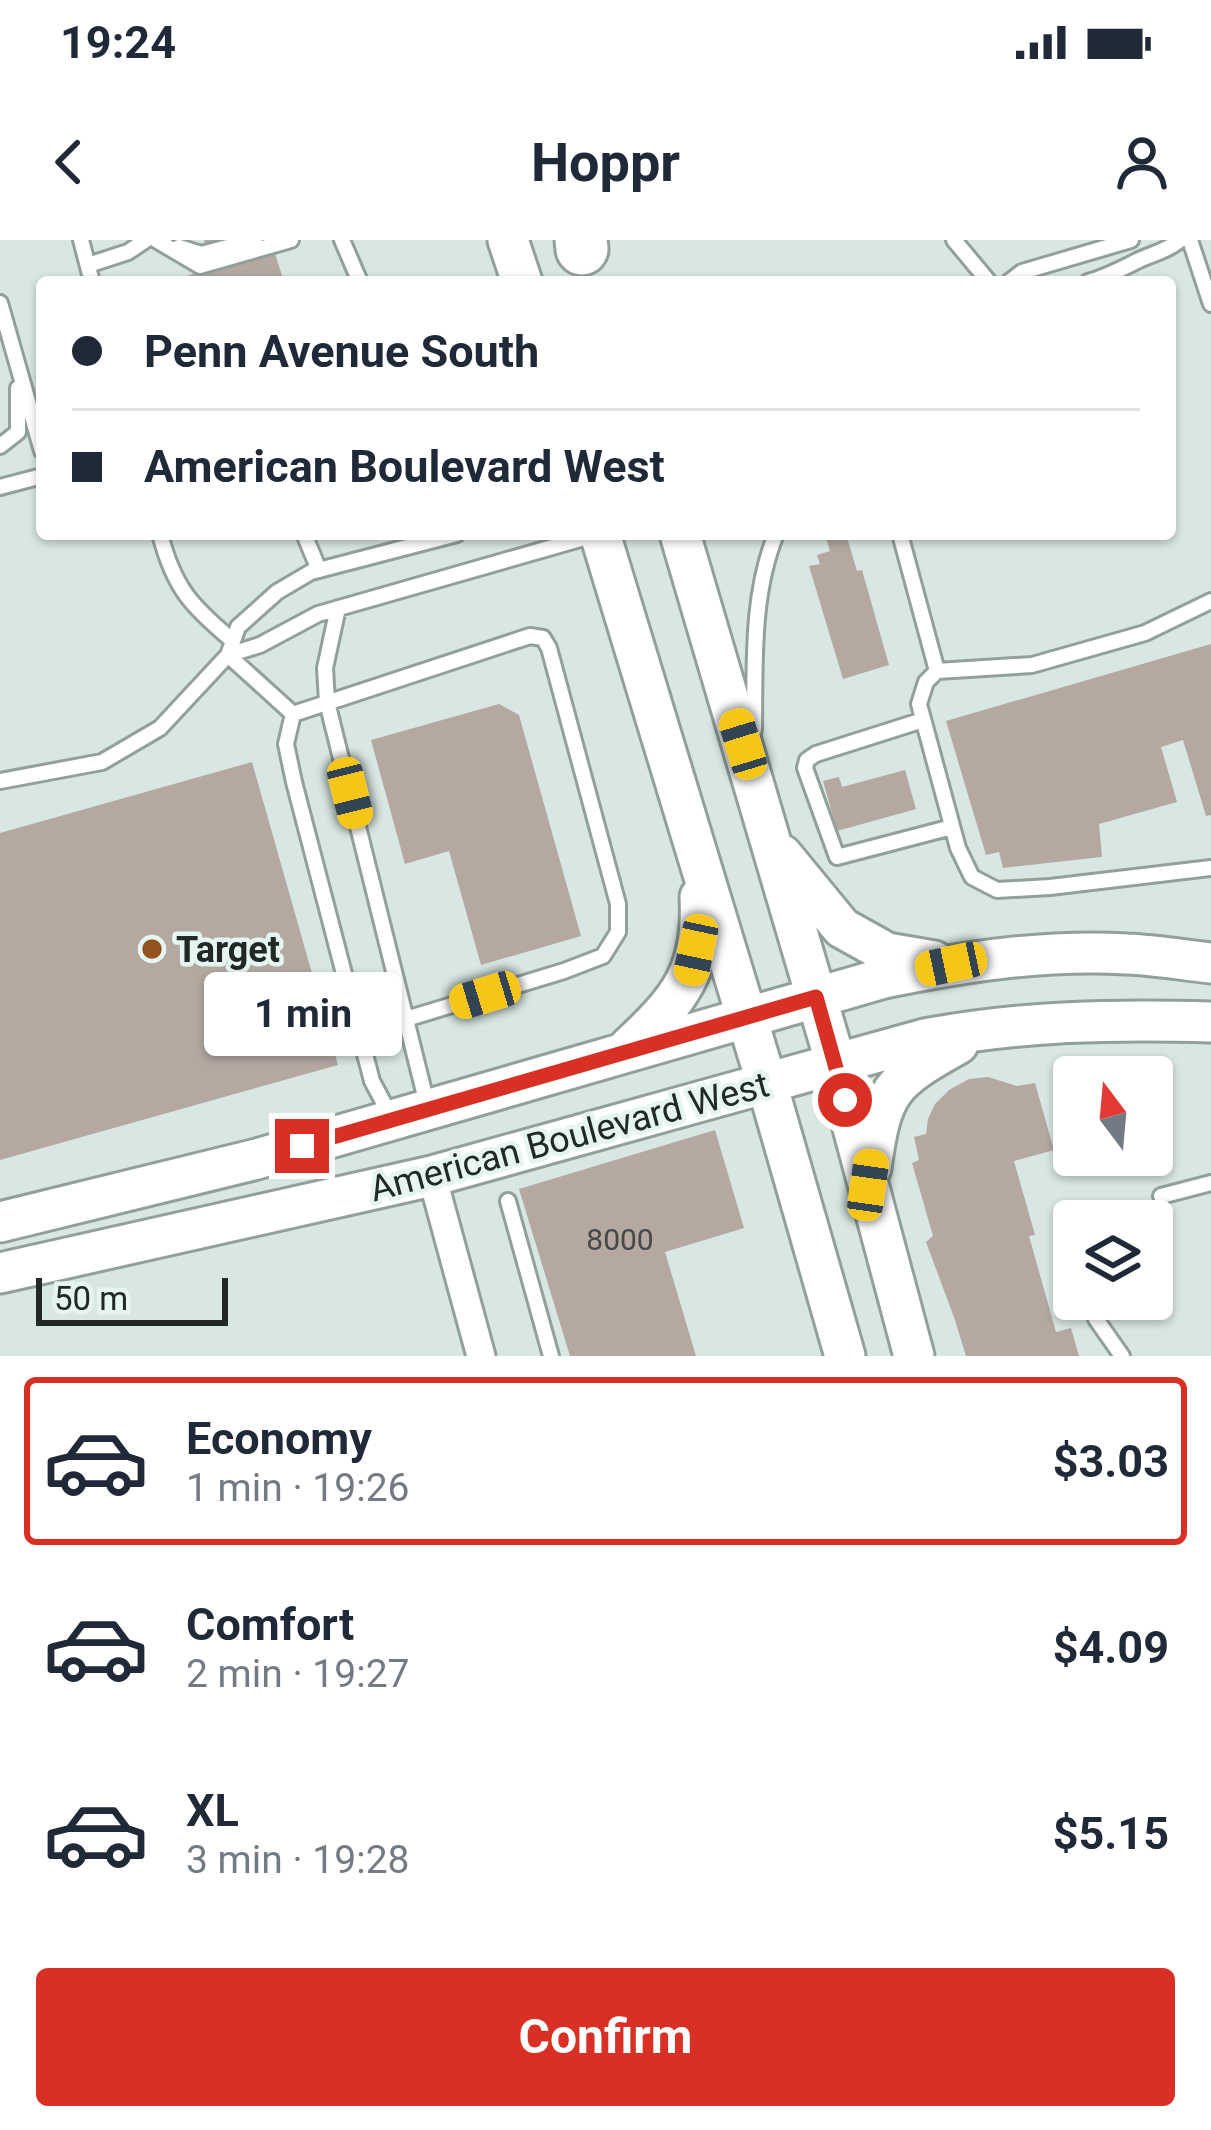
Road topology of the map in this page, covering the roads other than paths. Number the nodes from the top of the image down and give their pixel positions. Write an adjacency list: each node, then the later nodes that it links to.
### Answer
1 (81, 240): 13 (lane)
2 (154, 240): 5 (lane); 6 (lane); 13 (lane)
3 (173, 240): 4 (lane)
4 (207, 240)
5 (255, 240)
6 (291, 240)
7 (342, 240): 15 (lane)
8 (508, 240): 16 (main road)
9 (954, 240): 17 (lane)
10 (1131, 240): 18 (lane)
11 (1180, 240): 19 (lane)
12 (1190, 240): 21 (lane)
13 (88, 266): 14 (lane)
14 (90, 276)
15 (357, 276)
16 (519, 276)
17 (984, 276)
18 (1017, 276)
19 (1122, 276)
20 (0, 303): 22 (lane)
21 (1211, 304)
22 (17, 362): 23 (lane); 24 (lane)
23 (36, 430)
24 (0, 446)
25 (36, 478): 26 (lane)
26 (0, 487)
27 (162, 540): 38 (lane)
28 (306, 540): 35 (lane)
29 (423, 540): 35 (lane)
30 (578, 540): 37 (lane)
31 (601, 540): 47 (main road)
32 (682, 540): 43 (main road)
33 (774, 540): 43 (lane)
34 (902, 540): 39 (lane)
35 (319, 570): 38 (lane)
36 (1211, 601): 39 (lane)
37 (338, 608): 38 (lane); 40 (lane)
38 (231, 648): 41 (lane); 44 (lane)
39 (938, 671): 42 (lane)
40 (327, 702): 41 (lane); 53 (lane); 53 (lane)
41 (293, 714): 59 (lane)
42 (923, 720): 45 (lane); 45 (lane)
43 (753, 777): 46 (main road)
44 (0, 781)
45 (952, 827): 48 (lane)
46 (772, 844): 50 (main road); 51 (main road)
47 (697, 849): 52 (main road); 56 (main road)
48 (1211, 868)
49 (1211, 962): 50 (main road, American Boulevard West)
50 (951, 964): 51 (main road, American Boulevard West)
51 (816, 997): 52 (main road, American Boulevard West); 57 (main road)
52 (747, 1017): 56 (main road, American Boulevard West); 58 (main road)
53 (406, 1019): 59 (lane)
54 (1211, 1022): 55 (main road, American Boulevard West)
55 (988, 1028): 57 (main road, American Boulevard West); 62 (main road)
56 (624, 1052): 59 (main road, American Boulevard West)
57 (836, 1064): 58 (main road, American Boulevard West); 62 (main road)
58 (767, 1084): 60 (main road, American Boulevard West); 70 (main road)
59 (410, 1114): 65 (main road, American Boulevard West)
60 (433, 1176): 66 (main road, American Boulevard West); 68 (street)
61 (1211, 1183): 63 (lane)
62 (868, 1185): 71 (main road)
63 (1161, 1196)
64 (508, 1201): 69 (lane)
65 (0, 1222)
66 (0, 1273)
67 (1097, 1320): 72 (lane)
68 (481, 1356)
69 (551, 1356)
70 (845, 1356)
71 (914, 1356)
72 (1122, 1356)

